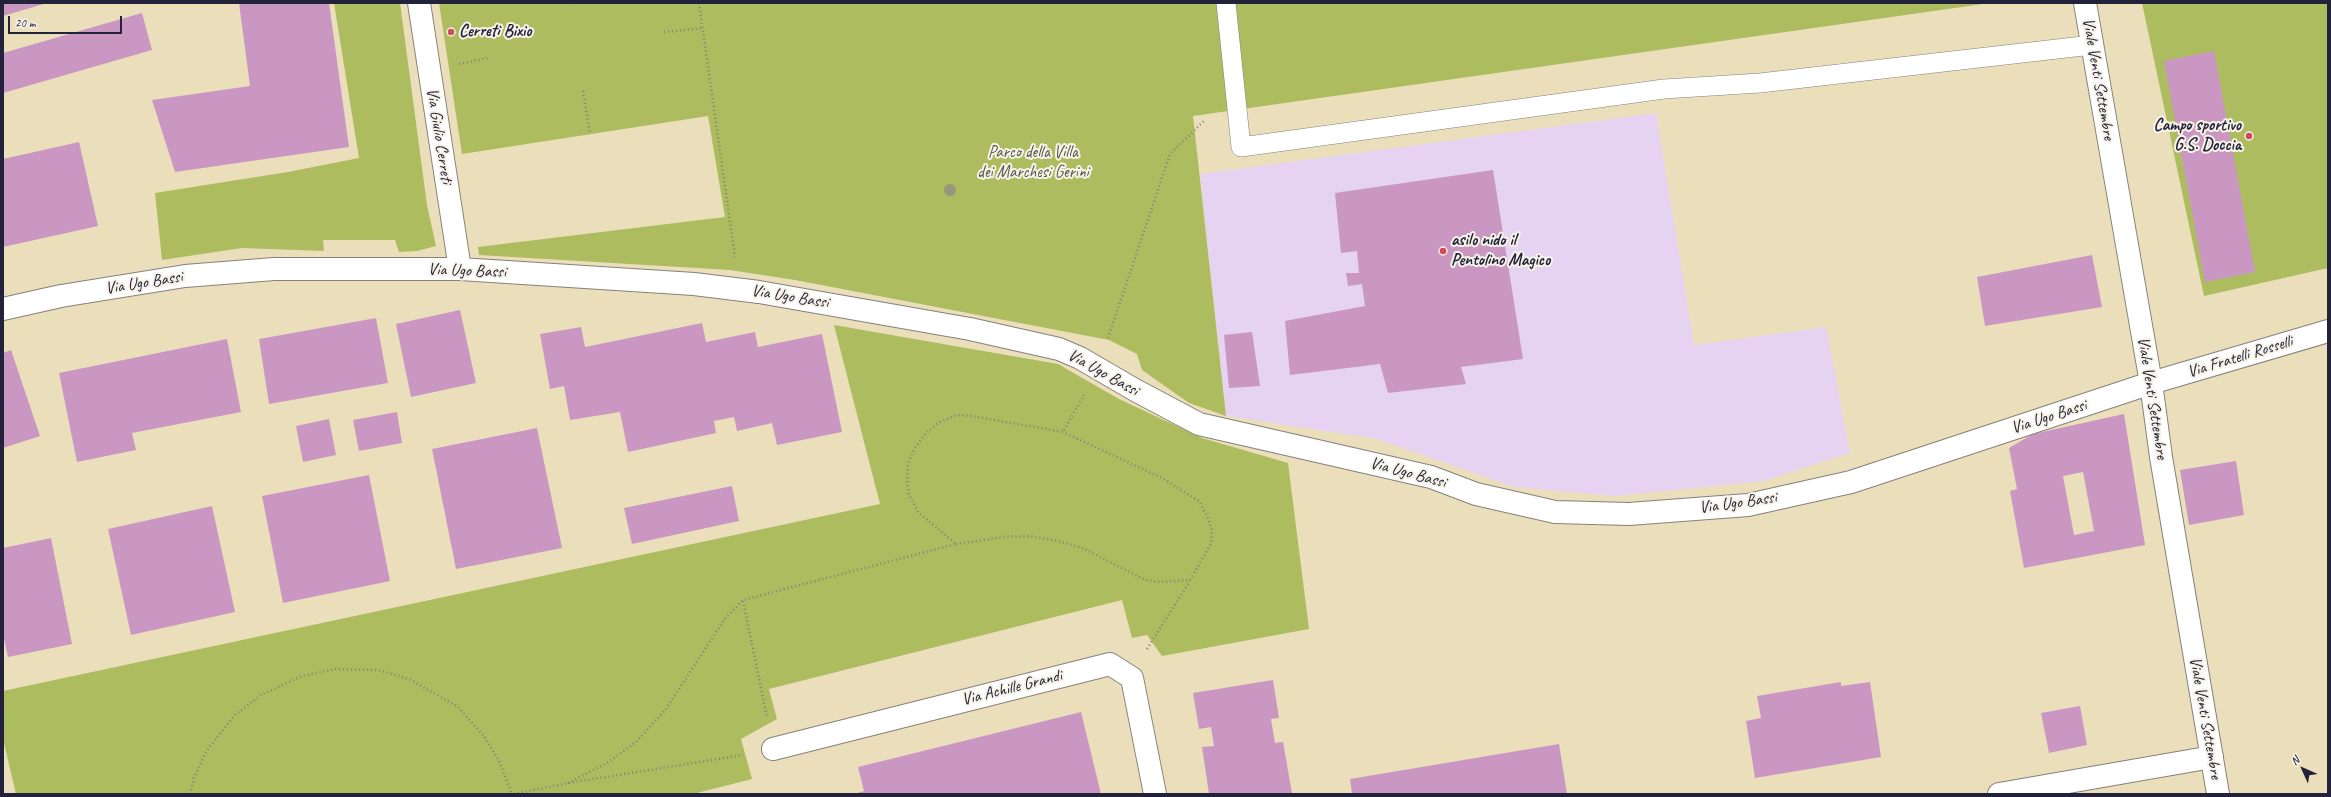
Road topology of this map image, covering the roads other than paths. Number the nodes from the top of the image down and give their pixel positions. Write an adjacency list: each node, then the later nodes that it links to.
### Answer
1 (420, 3): 5 (street, Via Giulio Cerreti)
2 (1226, 3): 4 (lane)
3 (2085, 3): 4 (street, Viale Venti Settembre)
4 (2092, 45): 8 (street, Viale Venti Settembre)
5 (460, 269): 6 (street, Via Ugo Bassi); 8 (street, Via Ugo Bassi)
6 (3, 309)
7 (2328, 331): 8 (street, Via Fratelli Rosselli)
8 (2151, 383): 10 (street, Viale Venti Settembre)
9 (773, 749): 11 (street, Via Achille Grandi)
10 (2212, 757): 12 (street); 13 (street, Viale Venti Settembre)
11 (1155, 794)
12 (1999, 794)
13 (2218, 794)

